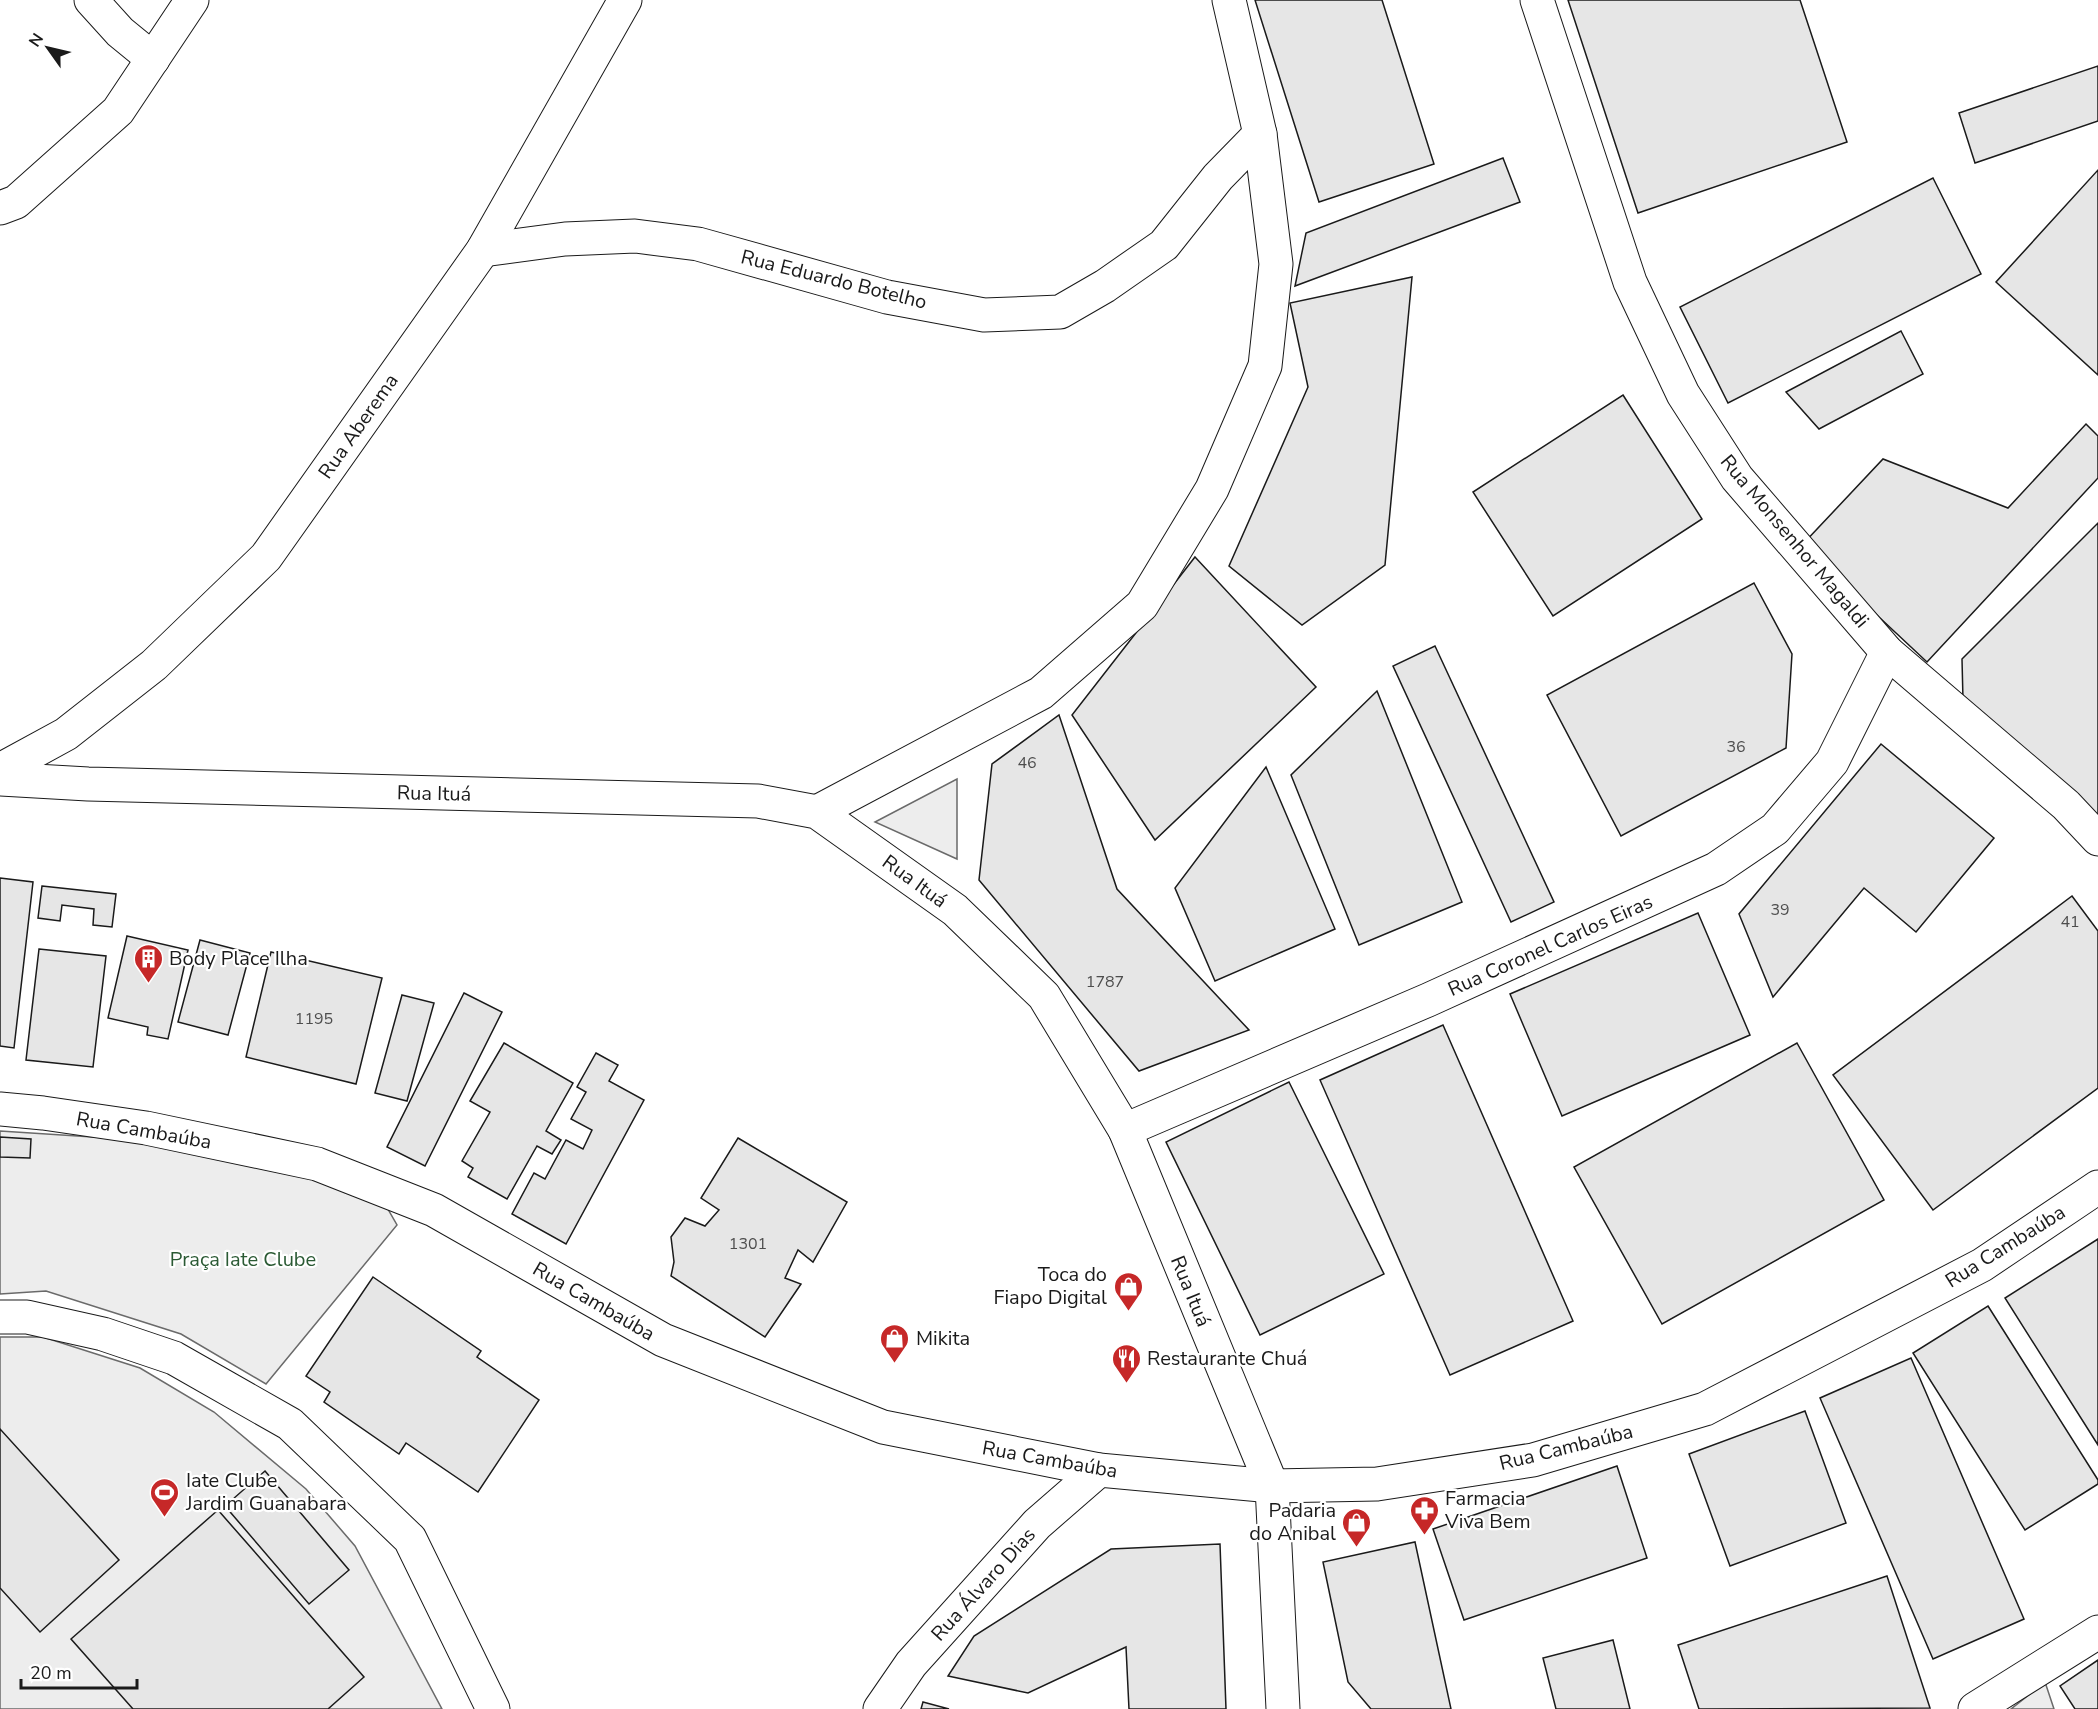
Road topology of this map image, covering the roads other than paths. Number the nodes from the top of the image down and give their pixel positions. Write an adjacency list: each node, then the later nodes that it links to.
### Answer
1 (90, 0): 6 (street)
2 (192, 0): 6 (street)
3 (625, 0): 9 (street, Rua Aberema)
4 (1229, 0): 7 (street)
5 (1538, 0): 10 (street, Rua Monsenhor Magaldi)
6 (153, 59): 8 (street)
7 (1260, 134): 9 (street, Rua Eduardo Botelho); 13 (street)
8 (0, 208)
9 (483, 250): 11 (street, Rua Aberema)
10 (1887, 652): 14 (street, Rua Monsenhor Magaldi); 16 (street, Rua Coronel Carlos Eiras)
11 (0, 770)
12 (0, 779): 13 (street, Rua Ituá)
13 (817, 812): 16 (street, Rua Ituá)
14 (2098, 839)
15 (0, 1109): 19 (street, Rua Cambaúba)
16 (1125, 1130): 20 (street, Rua Ituá)
17 (2098, 1187): 20 (street, Rua Cambaúba)
18 (0, 1317): 22 (street)
19 (1099, 1470): 20 (street, Rua Cambaúba); 23 (street, Rua Álvaro Dias)
20 (1272, 1486): 24 (street, Rua Ituá)
21 (2098, 1632): 25 (street)
22 (494, 1709)
23 (880, 1709)
24 (1283, 1709)
25 (1975, 1709)

